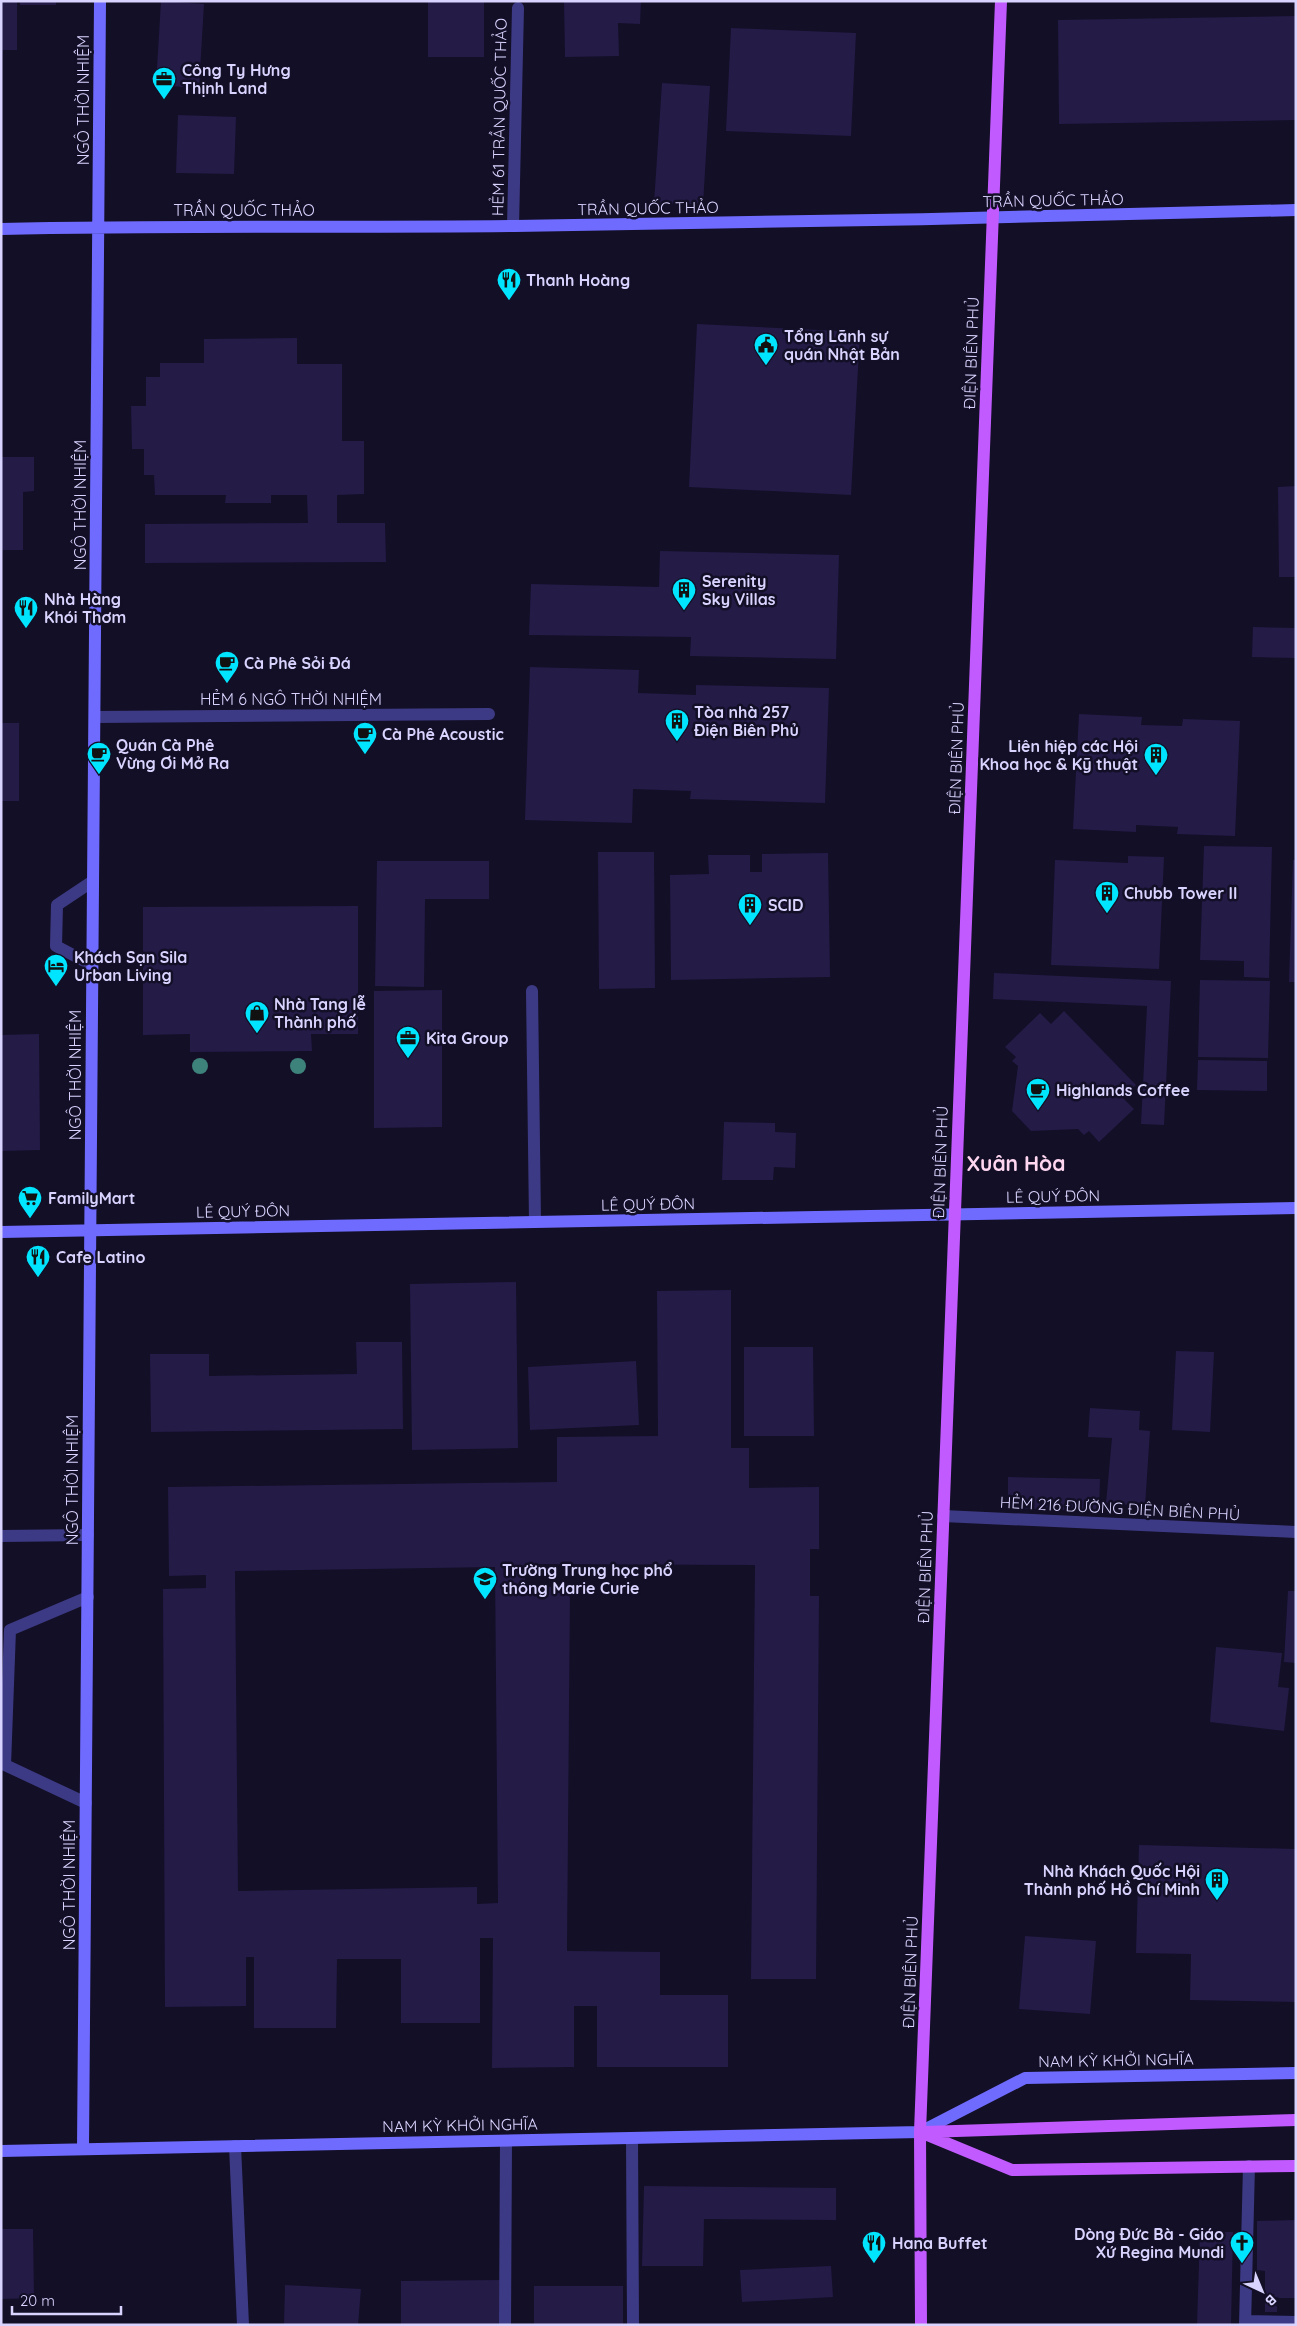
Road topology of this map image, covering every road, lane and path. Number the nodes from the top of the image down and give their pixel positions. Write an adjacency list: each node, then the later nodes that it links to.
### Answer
1 (100, 1): 6 (street, NGÔ THỜI NHIỆM)
2 (1000, 1): 5 (main road, ĐIỆN BIÊN PHỦ)
3 (518, 8): 7 (street, HẺM 61 TRẦN QUỐC THẢO)
4 (1296, 210): 5 (street, TRẦN QUỐC THẢO)
5 (992, 218): 7 (street, TRẦN QUỐC THẢO); 15 (main road, ĐIỆN BIÊN PHỦ)
6 (99, 226): 7 (street, TRẦN QUỐC THẢO); 8 (street, TRẦN QUỐC THẢO); 10 (street, NGÔ THỜI NHIỆM)
7 (512, 226)
8 (1, 229)
9 (489, 714): 10 (street, HẺM 6 NGÔ THỜI NHIỆM)
10 (95, 717): 11 (street, NGÔ THỜI NHIỆM)
11 (94, 881): 12 (street, NGÔ THỜI NHIỆM); 12 (street)
12 (92, 965): 17 (street, NGÔ THỜI NHIỆM)
13 (532, 991): 16 (street)
14 (1296, 1208): 15 (street, LÊ QUÝ ĐÔN)
15 (954, 1214): 16 (street, LÊ QUÝ ĐÔN); 19 (main road, ĐIỆN BIÊN PHỦ)
16 (535, 1222): 17 (street, LÊ QUÝ ĐÔN)
17 (91, 1230): 18 (street, LÊ QUÝ ĐÔN); 21 (street, NGÔ THỜI NHIỆM)
18 (1, 1232)
19 (943, 1516): 20 (street, HẺM 216 ĐƯỜNG ĐIỆN BIÊN PHỦ); 27 (main road, ĐIỆN BIÊN PHỦ)
20 (1296, 1532)
21 (88, 1535): 22 (street); 23 (street, NGÔ THỜI NHIỆM)
22 (1, 1536)
23 (88, 1597): 24 (street, NGÔ THỜI NHIỆM); 24 (street)
24 (86, 1803): 31 (street, NGÔ THỜI NHIỆM)
25 (1296, 2073): 27 (street, NAM KỲ KHỞI NGHĨA)
26 (1296, 2120): 27 (main road, NAM KỲ KHỞI NGHĨA)
27 (920, 2132): 28 (street, NAM KỲ KHỞI NGHĨA); 33 (main road, NAM KỲ KHỞI NGHĨA); 40 (main road, ĐIỆN BIÊN PHỦ)
28 (632, 2138): 29 (street, NAM KỲ KHỞI NGHĨA); 39 (street)
29 (506, 2141): 30 (street, NAM KỲ KHỞI NGHĨA); 38 (street)
30 (235, 2146): 31 (street, NAM KỲ KHỞI NGHĨA); 37 (street)
31 (83, 2150): 32 (street, NAM KỲ KHỞI NGHĨA)
32 (1, 2151)
33 (1249, 2166): 34 (main road, NAM KỲ KHỞI NGHĨA); 36 (street)
34 (1296, 2166)
35 (1296, 2322): 36 (street)
36 (1245, 2323)
37 (243, 2325)
38 (505, 2325)
39 (633, 2325)
40 (921, 2325)

